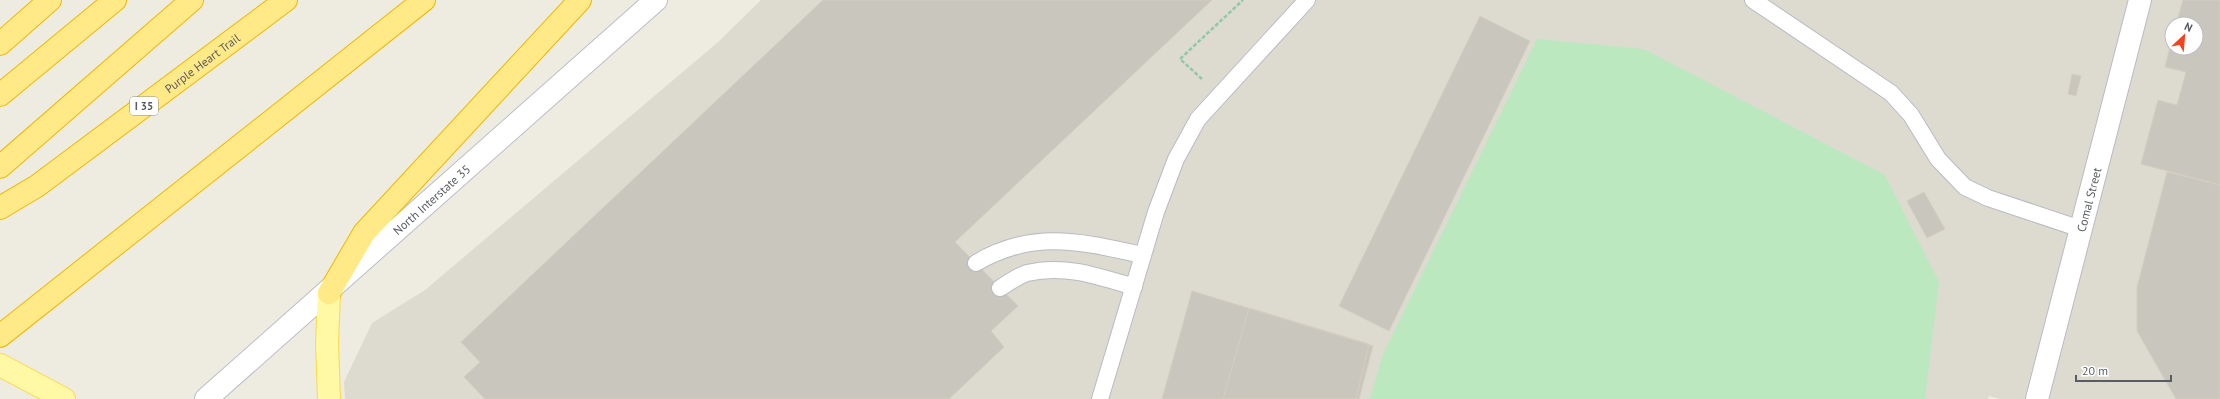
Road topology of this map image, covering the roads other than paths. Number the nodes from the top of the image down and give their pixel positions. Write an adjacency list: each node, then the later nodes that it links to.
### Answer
1 (50, 0): 11 (highway)
2 (115, 0): 12 (highway)
3 (192, 0): 13 (highway)
4 (286, 0): 14 (highway, Purple Heart Trail / I 35)
5 (424, 0): 21 (highway)
6 (580, 0): 20 (highway)
7 (656, 0): 20 (main road, North Interstate 35)
8 (1307, 0): 16 (lane)
9 (1753, 0): 15 (lane)
10 (2140, 0): 15 (main road, Comal Street)
11 (0, 44)
12 (0, 95)
13 (0, 167)
14 (0, 208)
15 (2081, 229): 27 (main road, Comal Street)
16 (1142, 255): 17 (lane); 18 (lane)
17 (976, 264)
18 (1134, 287): 19 (lane); 26 (lane)
19 (1000, 288)
20 (328, 293): 24 (main road, North Interstate 35); 25 (main road)
21 (0, 336)
22 (0, 365): 23 (main road)
23 (64, 399)
24 (206, 399)
25 (329, 399)
26 (1100, 399)
27 (2037, 399)

